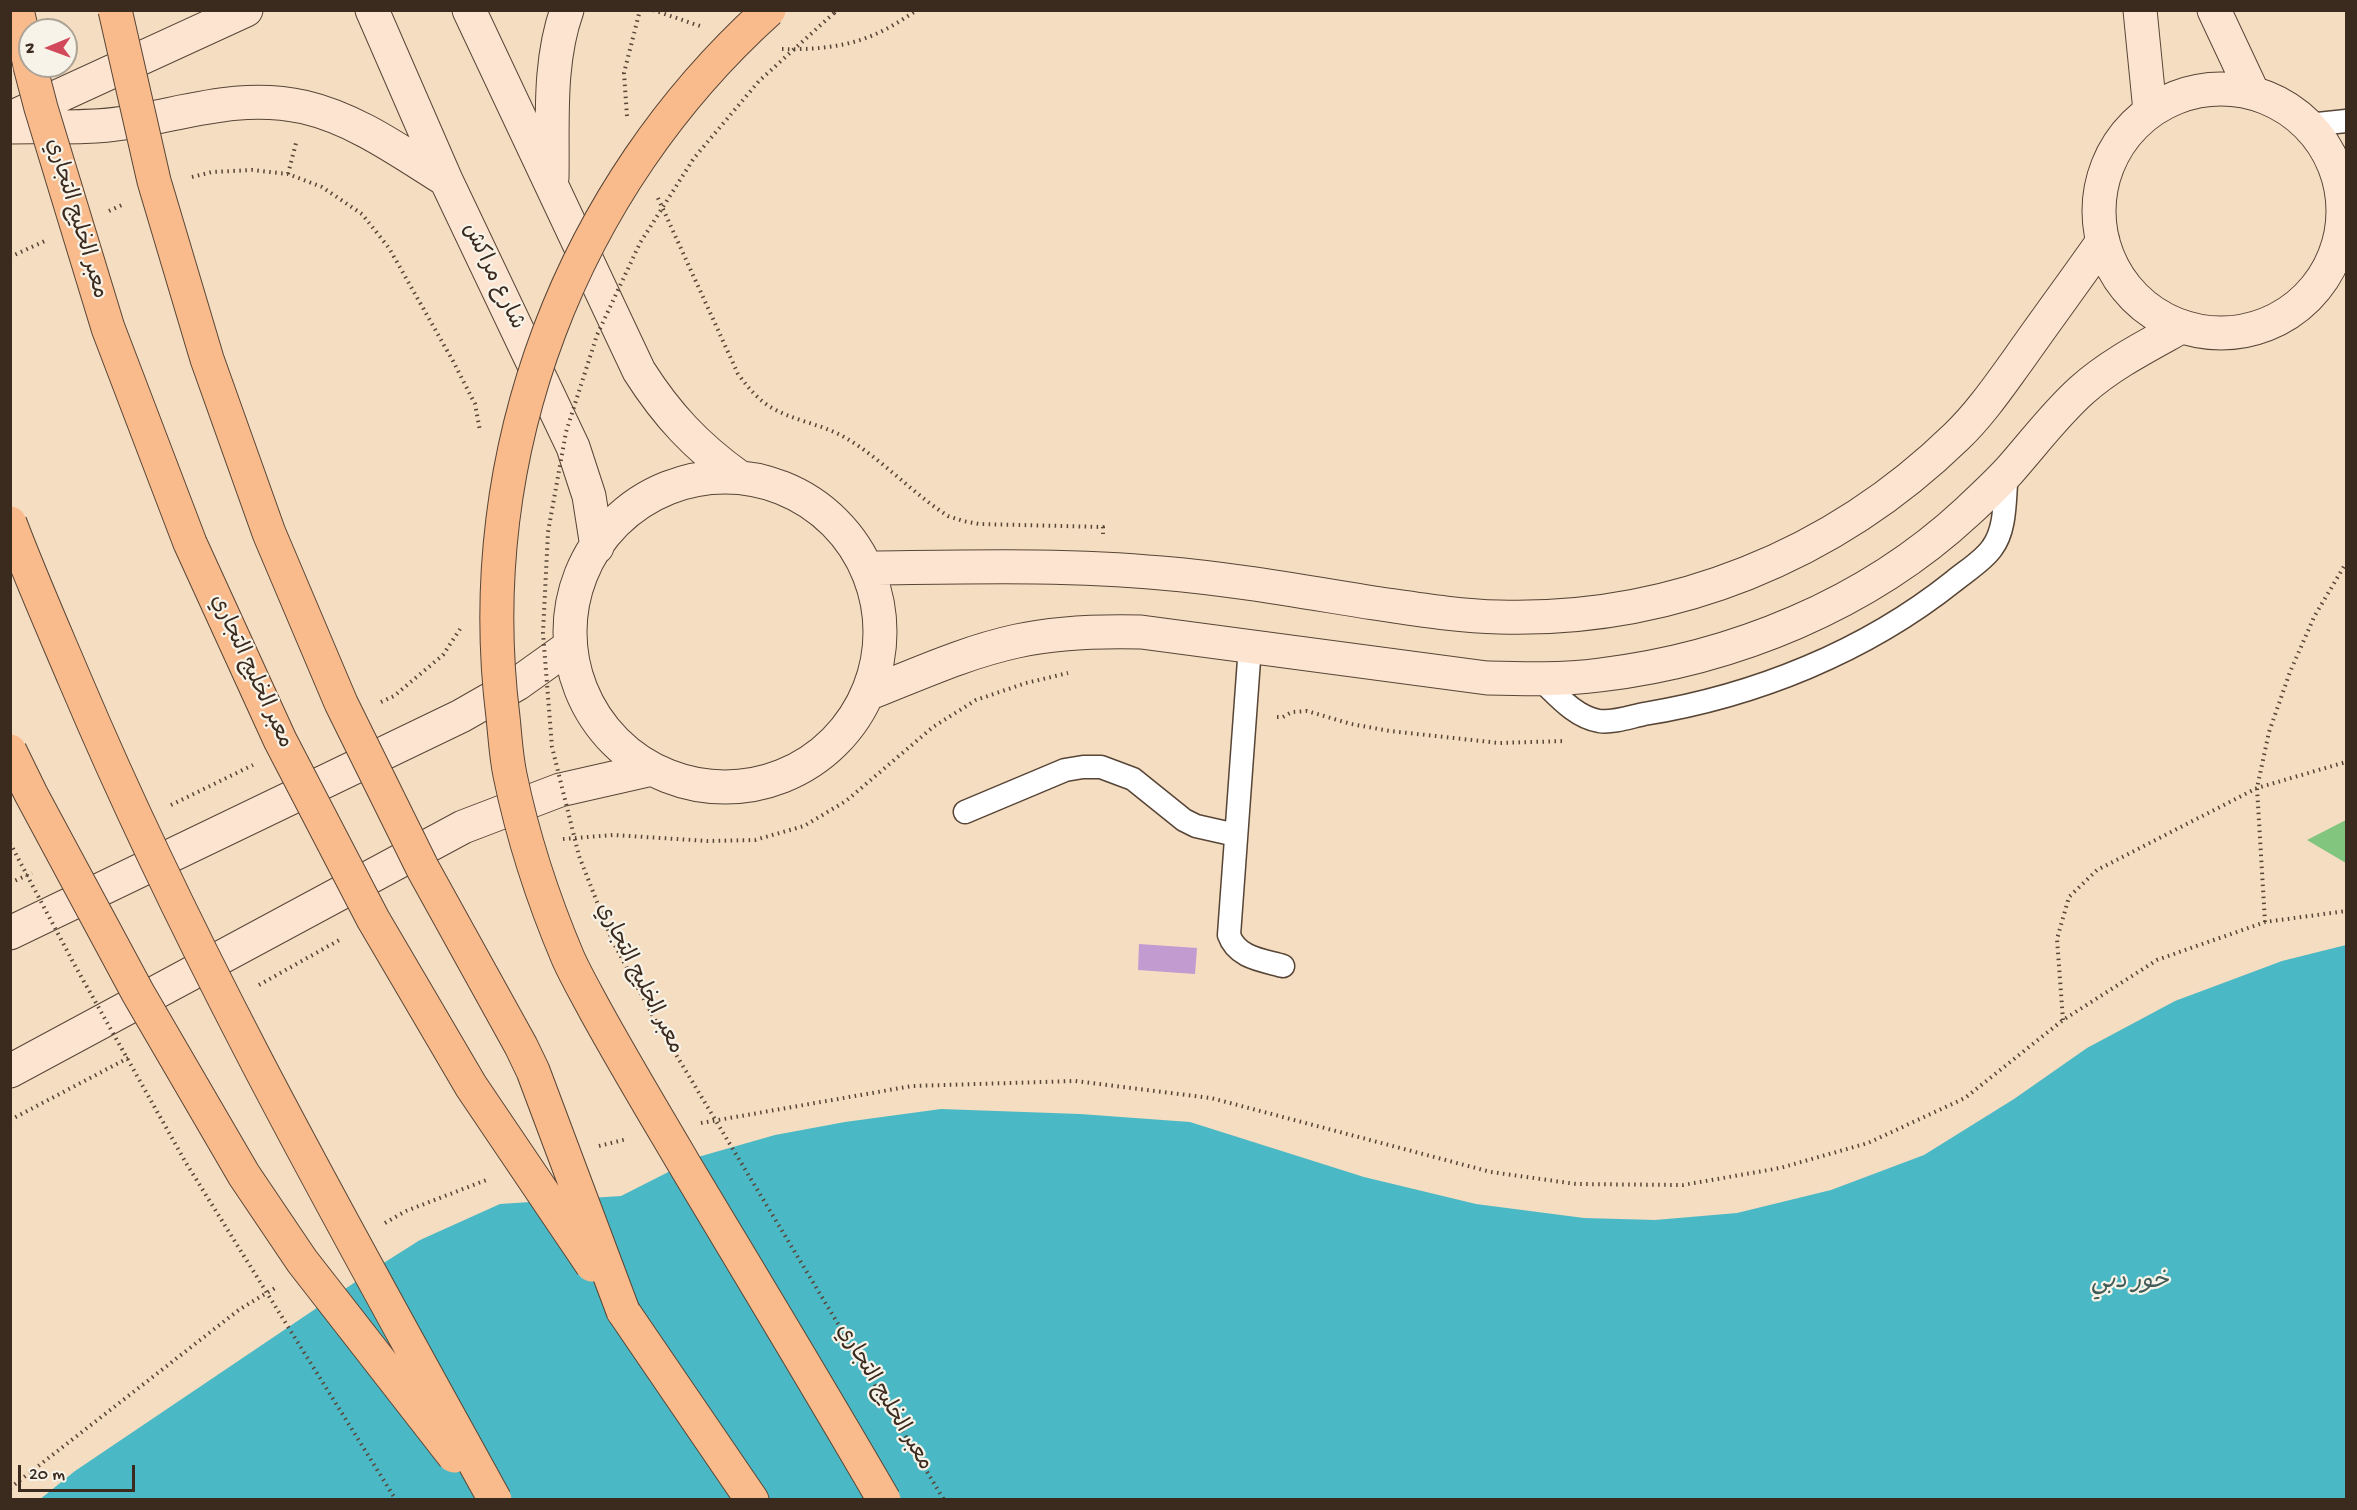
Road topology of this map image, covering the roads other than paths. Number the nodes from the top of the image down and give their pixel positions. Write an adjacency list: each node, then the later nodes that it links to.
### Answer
1 (115, 10): 37 (highway, bridge)
2 (246, 10): 12 (street)
3 (372, 10): 16 (street, شارع مراكش)
4 (469, 10): 17 (street)
5 (567, 10): 17 (street)
6 (769, 10): 41 (highway, bridge)
7 (2140, 10): 11 (street)
8 (2214, 10): 10 (street)
9 (33, 78): 37 (highway, معبر الخليج التجاري, bridge)
10 (2252, 92): 11 (street); 14 (street)
11 (2150, 111): 19 (street)
12 (10, 118)
13 (2346, 121): 14 (lane)
14 (2308, 124): 18 (street)
15 (10, 127): 16 (street)
16 (446, 180): 24 (street, شارع مراكش)
17 (552, 186): 22 (street)
18 (2343, 232): 20 (street)
19 (2103, 242): 20 (street); 25 (street)
20 (2181, 327): 21 (street)
21 (2007, 473): 28 (street); 28 (lane)
22 (739, 477): 24 (street); 25 (street)
23 (10, 523): 39 (highway, bridge)
24 (597, 547): 27 (street)
25 (869, 568): 29 (street)
26 (1250, 646): 28 (street); 29 (street); 33 (lane)
27 (566, 649): 31 (street); 34 (street)
28 (1540, 679)
29 (870, 693): 31 (street)
30 (10, 751): 38 (highway, bridge)
31 (648, 770): 36 (street)
32 (965, 812): 33 (lane)
33 (1236, 835): 35 (lane)
34 (10, 933)
35 (1283, 966)
36 (10, 1071)
37 (623, 1311): 40 (highway, معبر الخليج التجاري)
38 (488, 1500)
39 (495, 1500)
40 (752, 1500)
41 (884, 1500)

